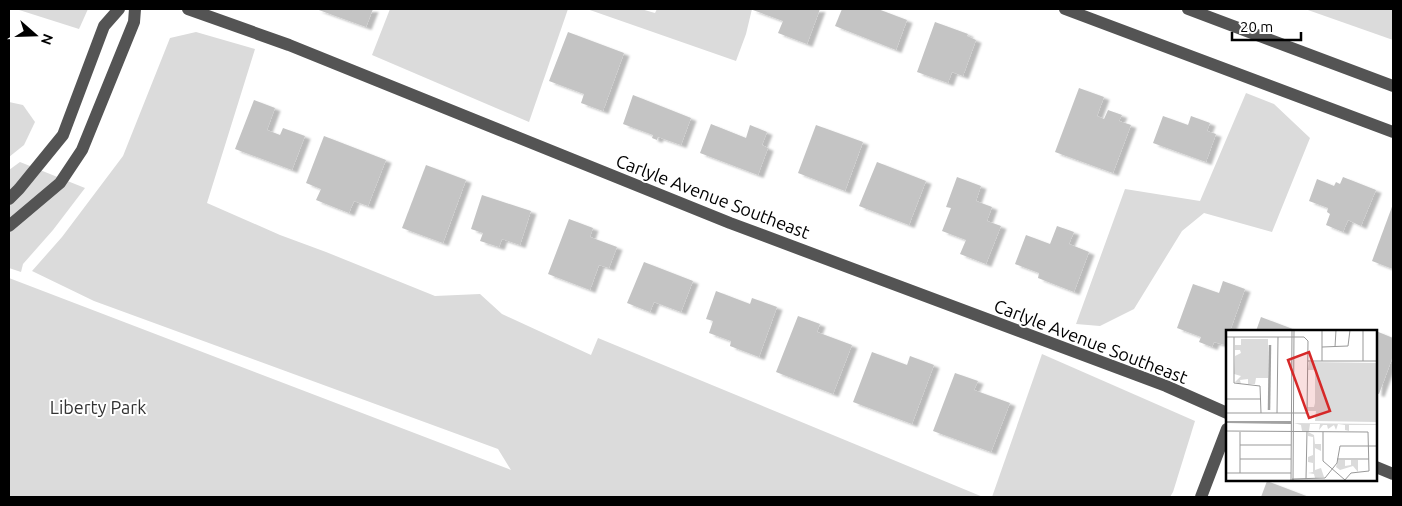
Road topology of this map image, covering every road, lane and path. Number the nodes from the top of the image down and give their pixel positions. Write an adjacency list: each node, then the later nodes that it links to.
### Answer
1 (119, 9): 8 (street)
2 (135, 9): 9 (street)
3 (188, 9): 10 (street, Carlyle Avenue Southeast)
4 (1065, 9): 7 (street)
5 (1188, 9): 6 (street)
6 (1393, 86)
7 (1393, 132)
8 (9, 199)
9 (9, 226)
10 (1226, 413)
11 (1226, 432): 14 (street)
12 (1377, 468): 13 (street)
13 (1393, 474)
14 (1201, 497)

